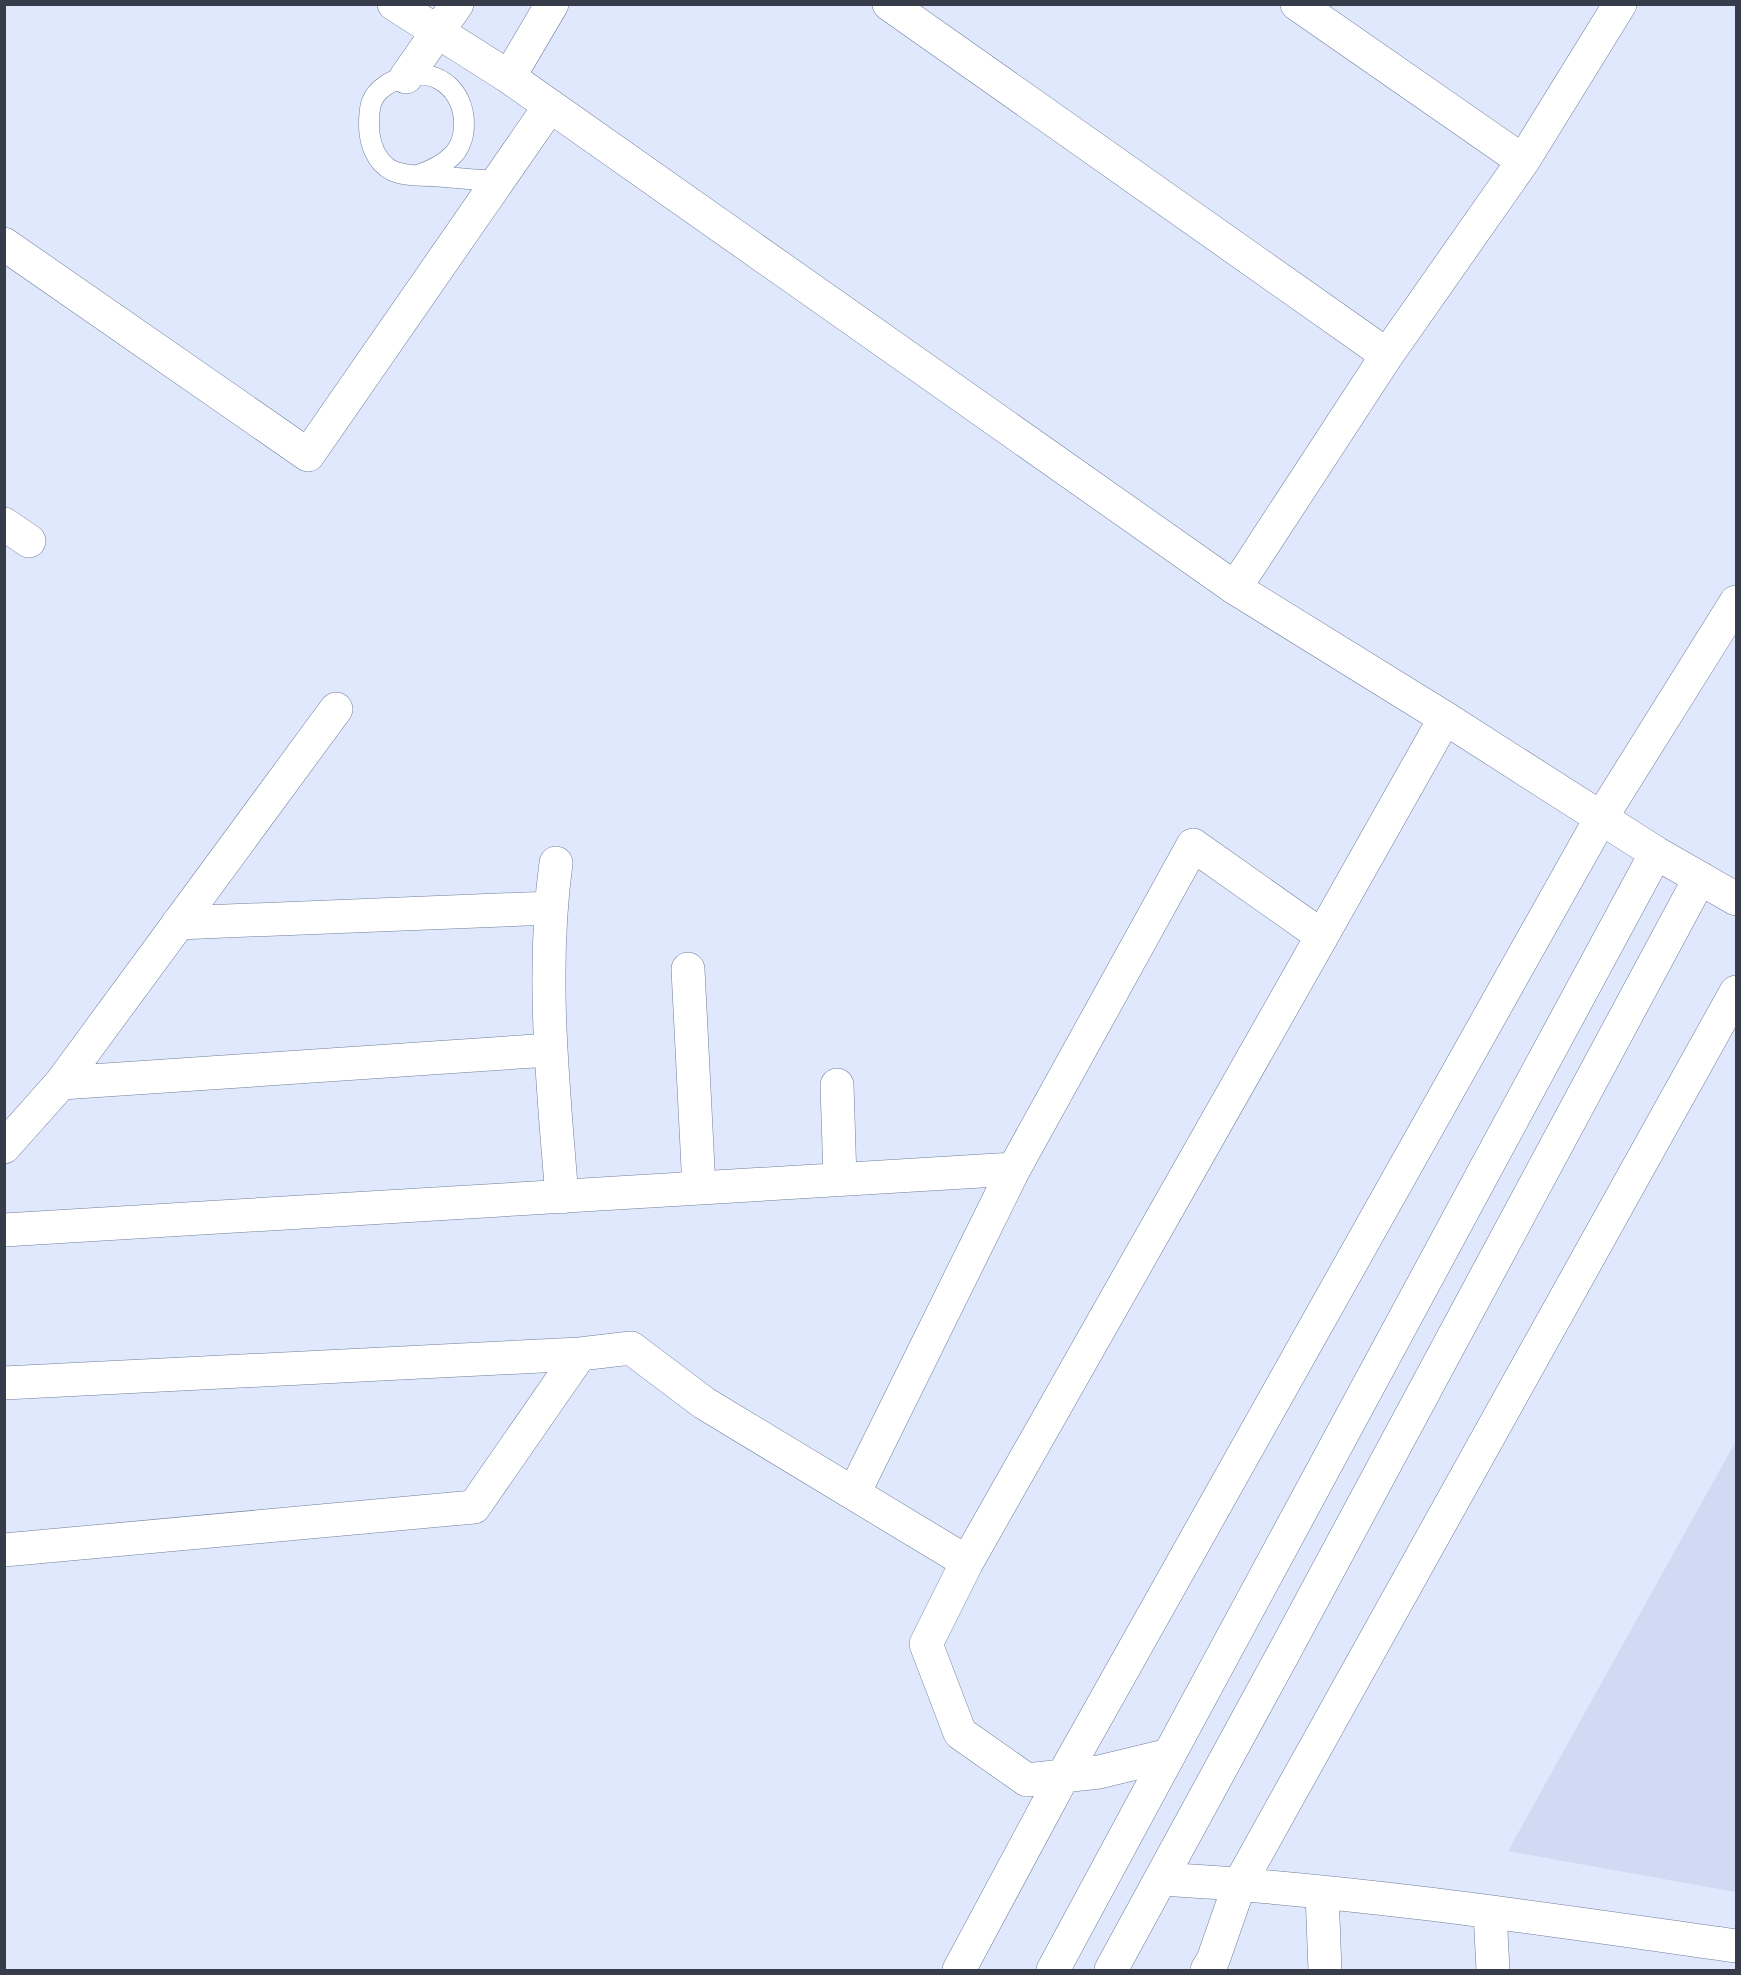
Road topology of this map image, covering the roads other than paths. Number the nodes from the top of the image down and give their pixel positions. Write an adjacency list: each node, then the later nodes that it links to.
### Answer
1 (394, 4): 7 (street)
2 (457, 4): 7 (street)
3 (552, 4): 9 (street)
4 (889, 4): 15 (street)
5 (1297, 4): 11 (street)
6 (1620, 4): 11 (street)
7 (438, 32): 8 (street); 9 (street)
8 (406, 77): 12 (lane); 12 (lane)
9 (508, 77): 10 (street)
10 (550, 106): 13 (street); 16 (street)
11 (1523, 161): 15 (street)
12 (418, 175): 13 (lane)
13 (498, 181): 14 (street)
14 (4, 244)
15 (1387, 356): 16 (street)
16 (1235, 588): 19 (street)
17 (1737, 602): 20 (street)
18 (336, 709): 26 (street)
19 (1445, 718): 20 (street); 27 (street)
20 (1601, 818): 21 (street); 45 (street)
21 (1656, 853): 23 (street); 44 (street)
22 (556, 863): 25 (street)
23 (1700, 878): 24 (street); 46 (street)
24 (1737, 898)
25 (549, 908): 26 (street); 30 (street)
26 (178, 923): 31 (street)
27 (1322, 936): 34 (street); 43 (street)
28 (688, 969): 36 (street)
29 (1737, 992): 47 (street)
30 (550, 1050): 31 (street); 37 (street)
31 (61, 1083): 33 (street)
32 (837, 1085): 35 (street)
33 (4, 1147)
34 (1014, 1169): 35 (street); 41 (street)
35 (840, 1180): 36 (street)
36 (699, 1188): 37 (street)
37 (562, 1197): 38 (street)
38 (4, 1230)
39 (580, 1354): 40 (street); 41 (street); 42 (street)
40 (4, 1383)
41 (854, 1493): 43 (street)
42 (4, 1550)
43 (967, 1562): 45 (street)
44 (1169, 1755): 45 (street); 52 (street)
45 (1063, 1776): 51 (street)
46 (1161, 1879): 47 (street); 53 (street)
47 (1240, 1883): 48 (street); 54 (street)
48 (1322, 1893): 49 (street); 55 (street)
49 (1490, 1912): 50 (street); 56 (street)
50 (1737, 1946)
51 (959, 1971)
52 (1053, 1971)
53 (1111, 1971)
54 (1207, 1971)
55 (1325, 1971)
56 (1493, 1971)

